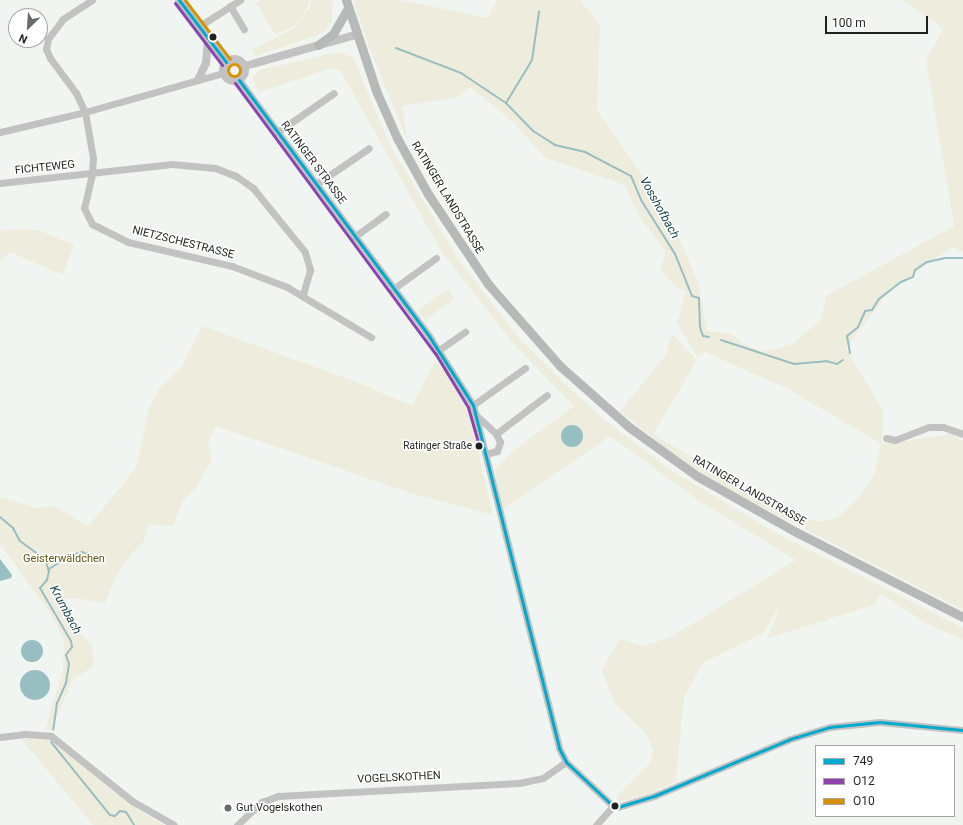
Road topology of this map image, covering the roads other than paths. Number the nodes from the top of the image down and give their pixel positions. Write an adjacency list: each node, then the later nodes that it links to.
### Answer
1 (92, 0): 17 (street, NIETZSCHESTRASSE)
2 (179, 0): 6 (street)
3 (240, 0): 5 (street)
4 (347, 4): 8 (main road, RATINGER LANDSTRASSE); 10 (main road)
5 (230, 6): 6 (street); 7 (street)
6 (198, 27): 9 (street)
7 (244, 29)
8 (356, 35): 10 (street); 40 (main road, RATINGER LANDSTRASSE)
9 (208, 40): 11 (street); 14 (street)
10 (318, 45): 12 (street)
11 (226, 62): 12 (street); 13 (street)
12 (245, 66): 15 (street)
13 (223, 73): 14 (street); 15 (street)
14 (198, 80): 17 (street)
15 (239, 80): 19 (street, RATINGER STRASSE)
16 (334, 93): 19 (street)
17 (85, 112): 18 (street); 21 (street, NIETZSCHESTRASSE)
18 (0, 132)
19 (276, 133): 23 (street, RATINGER STRASSE)
20 (370, 148): 23 (street)
21 (92, 174): 22 (street, FICHTEWEG); 28 (street, NIETZSCHESTRASSE); 28 (street, FICHTEWEG)
22 (0, 183)
23 (315, 185): 25 (street, RATINGER STRASSE)
24 (386, 214): 25 (street)
25 (354, 237): 27 (street, RATINGER STRASSE)
26 (436, 258): 27 (street)
27 (393, 290): 31 (street, RATINGER STRASSE)
28 (303, 294): 30 (street, NIETZSCHESTRASSE)
29 (465, 332): 31 (street)
30 (371, 337)
31 (439, 350): 34 (street, RATINGER STRASSE)
32 (525, 368): 34 (street)
33 (547, 395): 36 (street)
34 (473, 405): 35 (street, RATINGER STRASSE)
35 (477, 416): 36 (street, RATINGER STRASSE); 39 (street, RATINGER STRASSE)
36 (496, 434): 39 (street)
37 (963, 434): 38 (street)
38 (886, 438)
39 (485, 454): 43 (street, RATINGER STRASSE)
40 (963, 617)
41 (963, 730): 44 (street)
42 (0, 737): 45 (street)
43 (566, 762): 44 (street); 46 (street, VOGELSKOTHEN)
44 (613, 806): 47 (street)
45 (174, 825)
46 (238, 825)
47 (596, 825)

